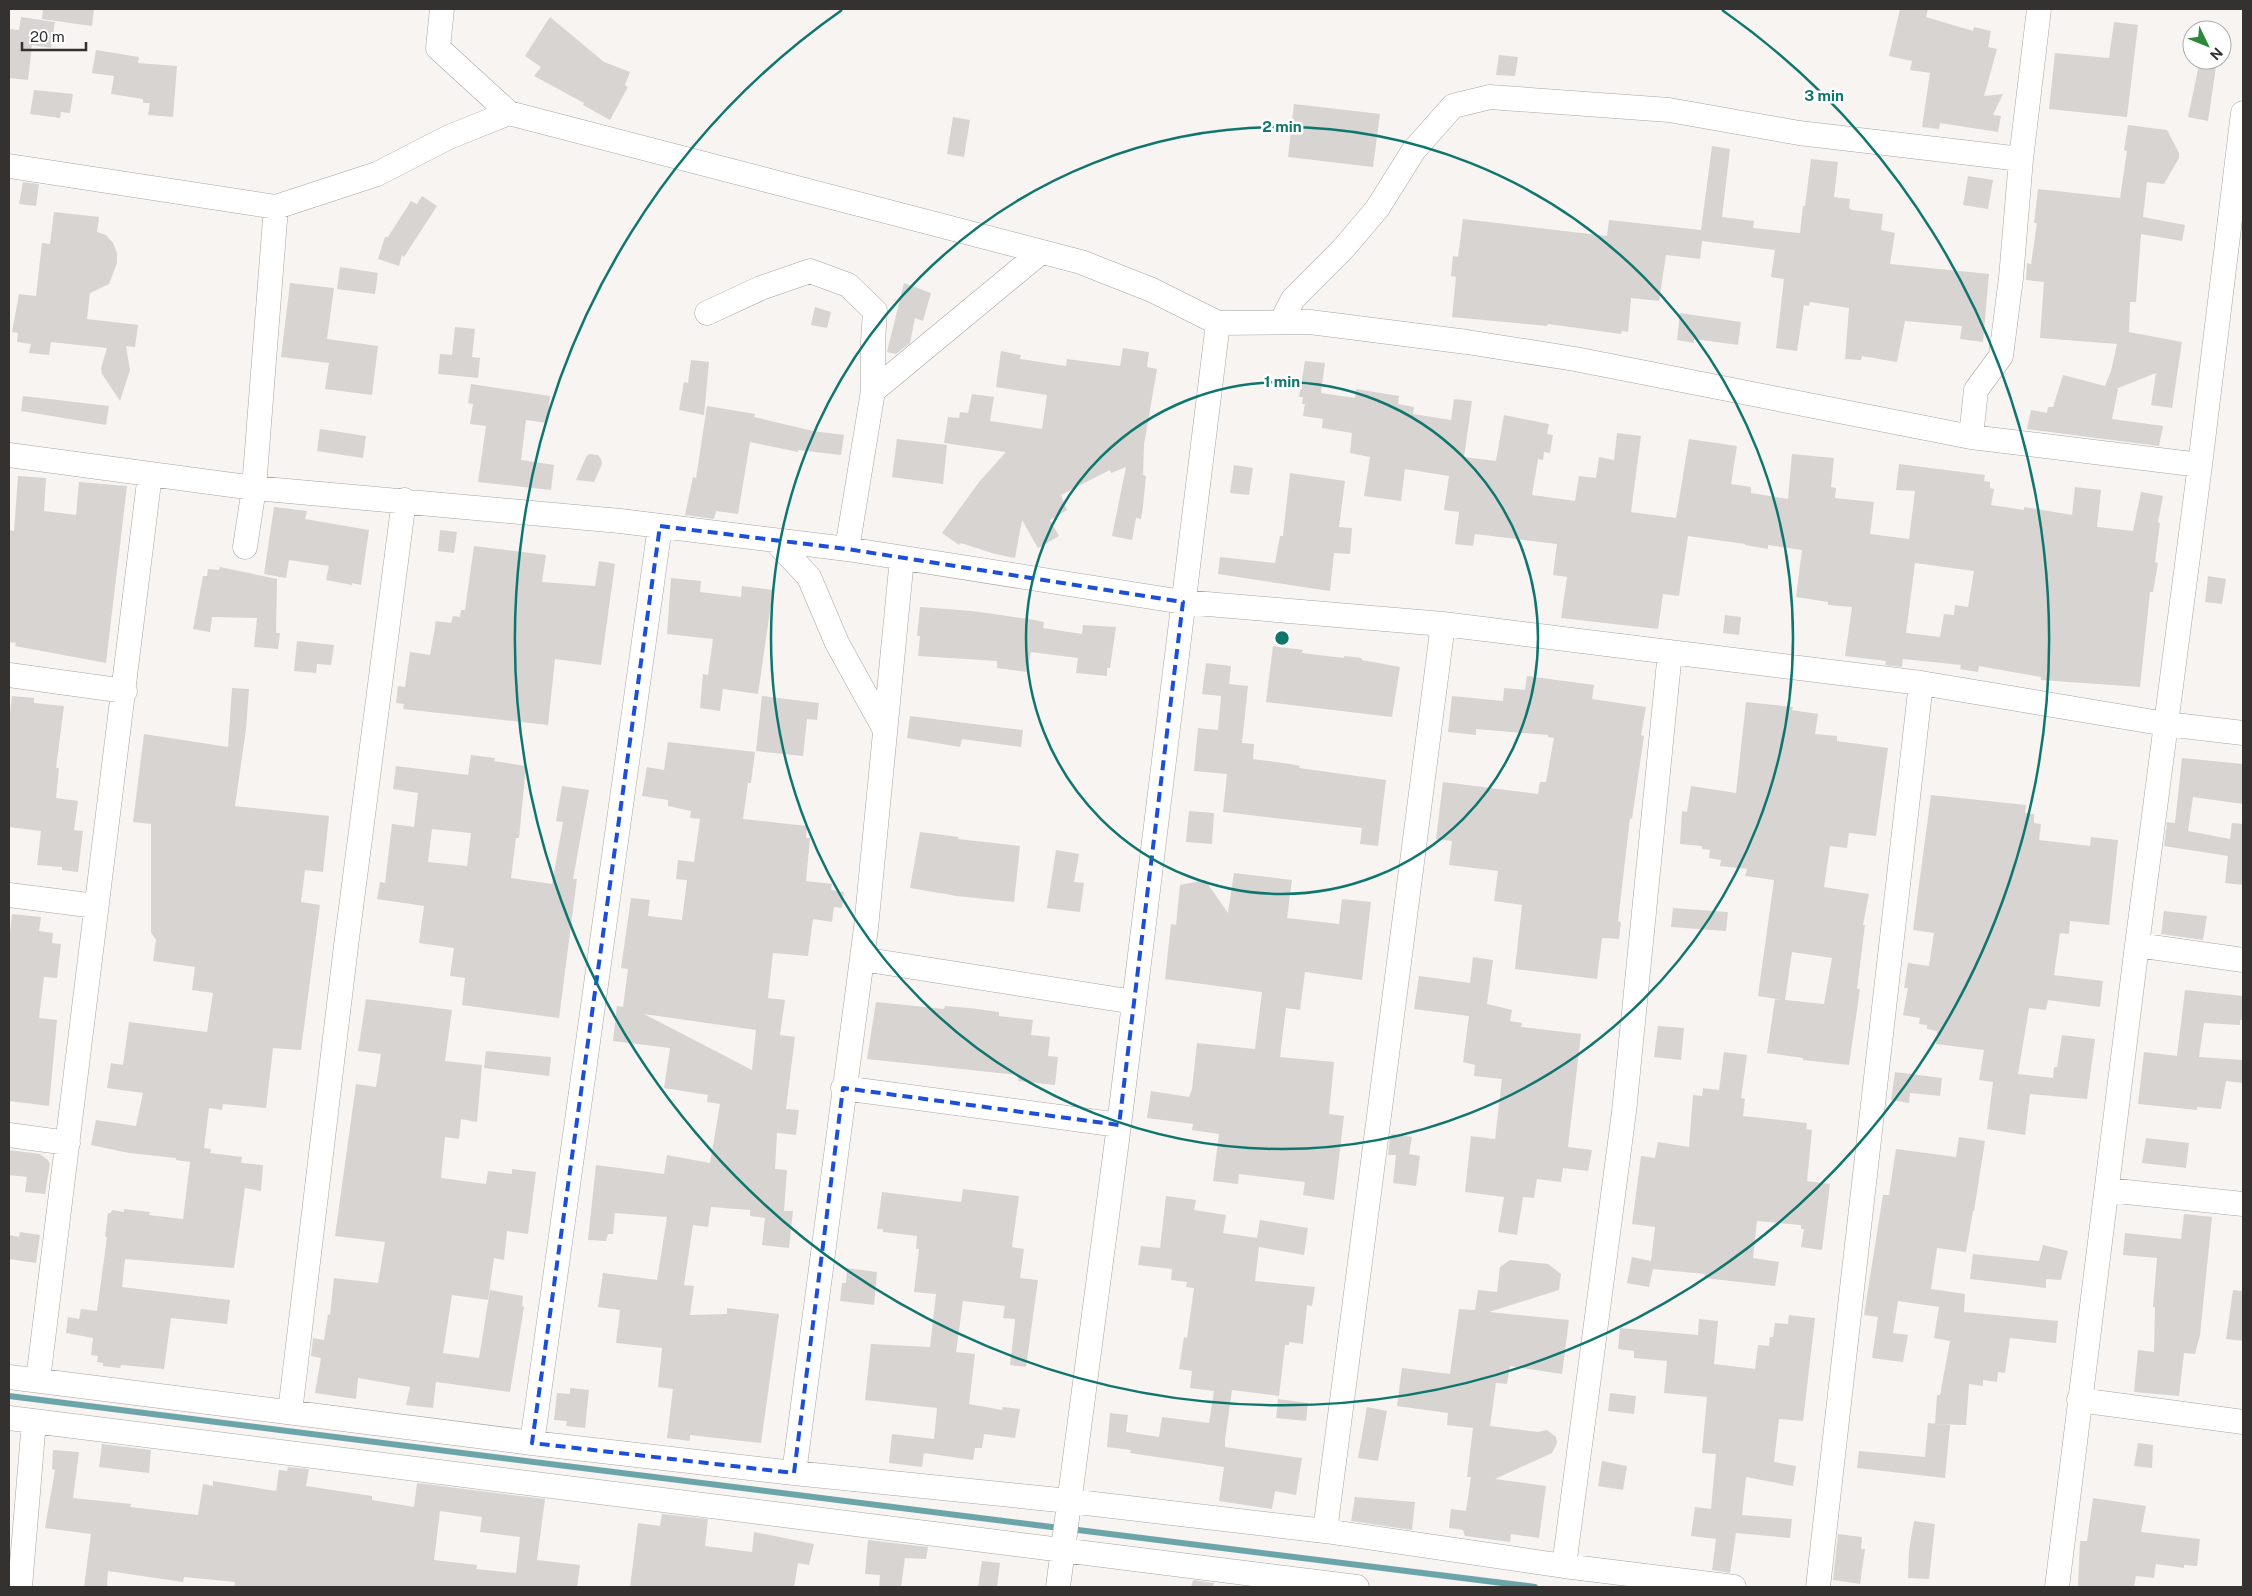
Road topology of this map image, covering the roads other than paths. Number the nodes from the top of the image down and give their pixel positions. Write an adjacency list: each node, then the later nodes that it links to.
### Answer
1 (442, 9): 3 (street)
2 (2039, 9): 5 (street)
3 (509, 113): 7 (street); 8 (street)
4 (2243, 113): 15 (street)
5 (2021, 159): 10 (street); 13 (street)
6 (9, 166): 7 (street)
7 (276, 207): 17 (street)
8 (1041, 252): 11 (street); 12 (street)
9 (707, 313): 12 (street)
10 (1282, 322): 11 (street); 13 (street)
11 (1218, 323): 24 (street)
12 (873, 391): 22 (street)
13 (1971, 437): 15 (street)
14 (9, 455): 16 (street)
15 (2200, 465): 30 (street)
16 (150, 474): 17 (street); 29 (street)
17 (254, 488): 18 (street); 21 (street)
18 (404, 500): 19 (street); 48 (street)
19 (660, 526): 20 (street); 52 (street)
20 (776, 542): 22 (street); 31 (street)
21 (245, 547)
22 (847, 549): 23 (street)
23 (902, 558): 24 (street); 31 (street)
24 (1183, 602): 25 (street); 38 (street)
25 (1443, 624): 26 (street); 55 (street)
26 (1670, 652): 28 (street); 57 (street)
27 (9, 675): 29 (street)
28 (1922, 682): 30 (street); 62 (street)
29 (125, 691): 34 (street)
30 (2166, 724): 32 (street); 35 (street)
31 (885, 730): 36 (street)
32 (2243, 733)
33 (9, 895): 34 (street)
34 (96, 906): 42 (street)
35 (2136, 945): 37 (street); 43 (street)
36 (862, 958): 38 (street); 39 (street)
37 (2243, 960)
38 (1134, 1002): 40 (street)
39 (843, 1088): 40 (street); 53 (street)
40 (1119, 1124): 54 (street)
41 (9, 1135): 42 (street)
42 (68, 1143): 46 (street)
43 (2107, 1190): 44 (street); 47 (street)
44 (2243, 1204)
45 (9, 1376): 46 (street)
46 (38, 1380): 48 (street)
47 (2079, 1400): 51 (street); 63 (street)
48 (290, 1412): 52 (street)
49 (9, 1418): 50 (street)
50 (34, 1421): 56 (street); 58 (street)
51 (2243, 1422)
52 (532, 1443): 53 (street)
53 (794, 1473): 54 (street)
54 (1068, 1507): 55 (street); 56 (street)
55 (1325, 1531): 57 (street)
56 (1063, 1546): 59 (street); 60 (street)
57 (1564, 1566): 61 (street)
58 (20, 1587)
59 (1058, 1587)
60 (1357, 1587)
61 (1734, 1587)
62 (1818, 1587)
63 (2057, 1587)

